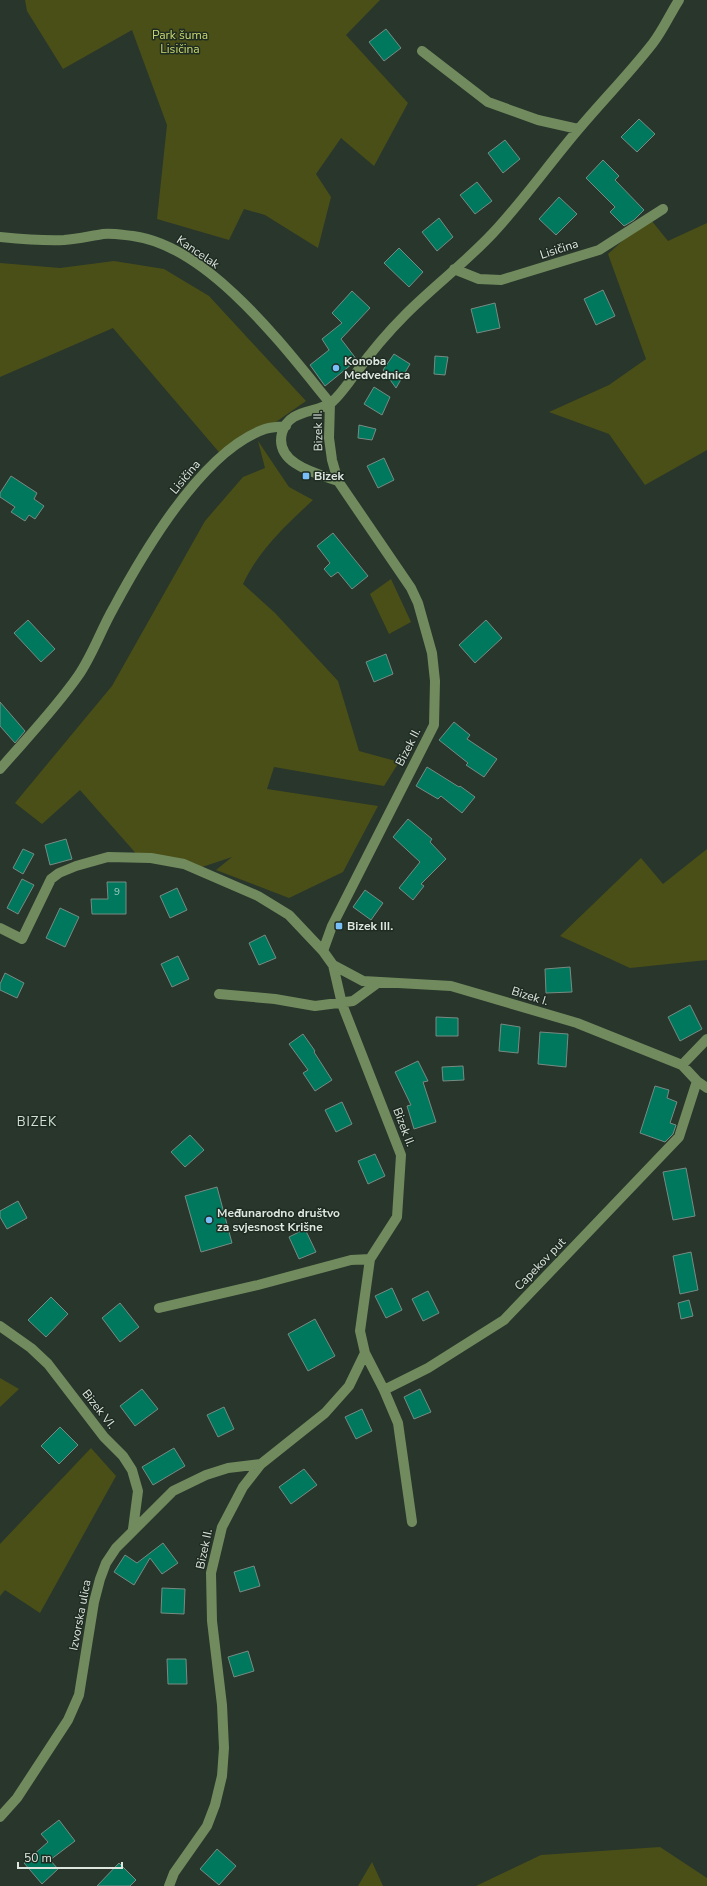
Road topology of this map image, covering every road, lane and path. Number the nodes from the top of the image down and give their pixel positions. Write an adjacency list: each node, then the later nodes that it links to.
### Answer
1 (680, 0): 3 (street)
2 (422, 51): 3 (street)
3 (578, 129): 6 (street)
4 (663, 209): 6 (street, Lisičina)
5 (0, 237): 7 (street, Kancelak)
6 (454, 270): 7 (street)
7 (330, 403): 8 (street); 9 (street, Bizek II.)
8 (286, 426): 9 (street, Bizek II.); 10 (street, Lisičina)
9 (338, 481): 12 (street, Bizek II.)
10 (0, 769)
11 (0, 928): 12 (street)
12 (323, 951): 13 (street, Bizek II.)
13 (333, 965): 14 (street, Bizek I.); 16 (street, Bizek II.)
14 (379, 982): 16 (street); 18 (street, Bizek I.)
15 (219, 994): 16 (street)
16 (342, 1004): 21 (street, Bizek II.)
17 (707, 1040): 18 (street)
18 (682, 1065): 19 (street, Bizek I.)
19 (697, 1081): 20 (street, Bizek I.); 25 (street, Capekov put)
20 (707, 1088)
21 (370, 1259): 22 (street); 24 (street, Bizek II.)
22 (159, 1308)
23 (0, 1326): 28 (street, Bizek VI.)
24 (364, 1353): 25 (street); 26 (street, Bizek II.)
25 (384, 1390): 27 (street)
26 (261, 1464): 28 (street, Izvorska ulica); 30 (street, Bizek II.)
27 (412, 1522)
28 (133, 1529): 29 (street, Izvorska ulica)
29 (0, 1817)
30 (169, 1886)

